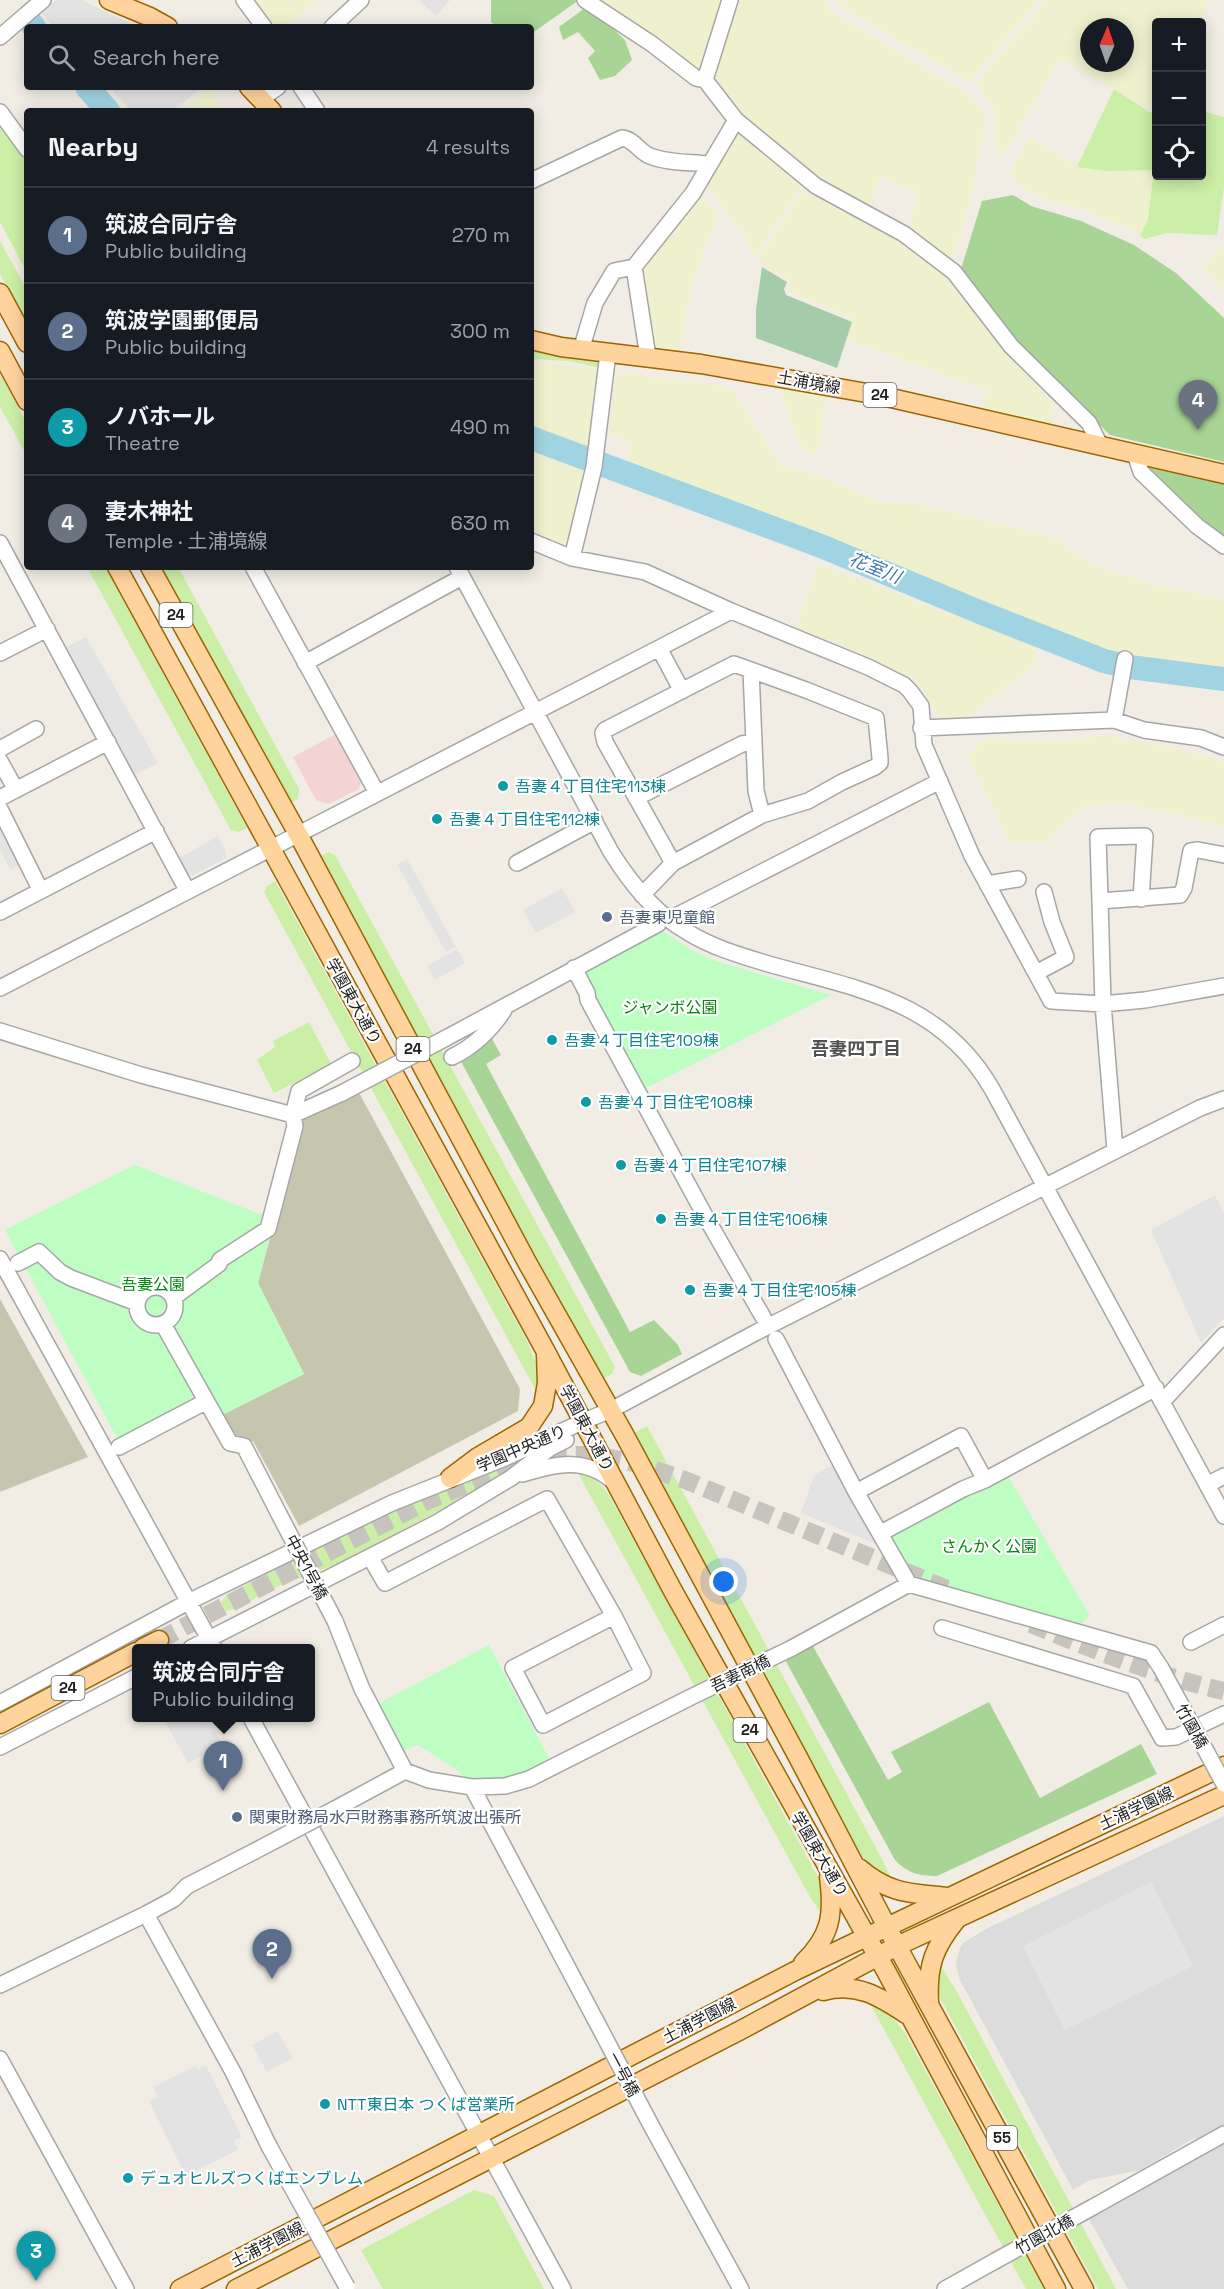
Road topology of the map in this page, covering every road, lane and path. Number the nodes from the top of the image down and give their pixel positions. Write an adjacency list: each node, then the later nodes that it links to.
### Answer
1 (43, 0): 10 (street)
2 (109, 0): 7 (main road)
3 (244, 0): 8 (street)
4 (585, 0): 11 (street)
5 (730, 0): 11 (street)
6 (357, 1): 9 (street)
7 (163, 24)
8 (262, 24)
9 (335, 24)
10 (0, 37)
11 (705, 80): 17 (street)
12 (274, 90): 14 (street)
13 (303, 90): 15 (street)
14 (261, 99)
15 (315, 108)
16 (0, 112): 18 (street)
17 (736, 120): 19 (street); 30 (street)
18 (24, 145)
19 (708, 164): 20 (street); 21 (street)
20 (534, 180)
21 (634, 267): 25 (street); 28 (street)
22 (0, 293): 23 (main road)
23 (24, 337)
24 (534, 341): 25 (main road, 土浦境線 / 24)
25 (581, 350): 27 (main road, 土浦境線 / 24)
26 (0, 351): 29 (main road)
27 (608, 353): 28 (main road, 土浦境線 / 24); 36 (street)
28 (648, 357): 30 (main road, 土浦境線 / 24)
29 (24, 395)
30 (1100, 445): 31 (main road, 土浦境線 / 24)
31 (1135, 454): 32 (main road, 土浦境線 / 24); 35 (street)
32 (1224, 474)
33 (0, 543): 42 (street)
34 (534, 543): 36 (street)
35 (1224, 546)
36 (572, 558): 41 (street)
37 (119, 570): 68 (main road, 学園東大通り / 24)
38 (152, 570): 67 (main road, 学園東大通り / 24)
39 (255, 570): 45 (street)
40 (459, 572): 45 (street); 49 (street)
41 (730, 611): 43 (street); 51 (street)
42 (47, 629): 44 (street); 53 (street)
43 (659, 648): 48 (street); 49 (street)
44 (0, 653)
45 (306, 663): 60 (street)
46 (1124, 665): 50 (street)
47 (751, 670): 48 (street); 54 (street); 64 (street)
48 (682, 691): 62 (street)
49 (535, 712): 60 (street); 65 (street)
50 (1114, 720): 51 (street); 55 (street)
51 (921, 728): 58 (street)
52 (36, 729): 56 (street)
53 (108, 741): 59 (street); 66 (street)
54 (754, 742): 62 (street); 64 (street)
55 (1224, 747)
56 (0, 748)
57 (0, 761): 59 (street)
58 (940, 781): 73 (street); 81 (street)
59 (16, 790): 61 (street)
60 (376, 794): 67 (street)
61 (0, 798)
62 (636, 798): 71 (street)
63 (0, 809): 75 (street)
64 (762, 815): 71 (street)
65 (595, 821): 70 (street); 77 (street)
66 (156, 831): 74 (street); 75 (street)
67 (298, 834): 68 (street); 107 (main road, 学園東大通り / 24)
68 (270, 848): 74 (street); 104 (main road, 学園東大通り / 24)
69 (1224, 855): 78 (street)
70 (517, 863)
71 (672, 863): 77 (street)
72 (1018, 879): 73 (street)
73 (987, 884): 84 (street)
74 (187, 890): 86 (street)
75 (41, 891): 80 (street)
76 (1044, 892): 84 (street)
77 (642, 895): 95 (street)
78 (1141, 898): 79 (street); 79 (street)
79 (1100, 901): 87 (street)
80 (0, 912)
81 (678, 915)
82 (658, 924): 83 (street)
83 (574, 968): 88 (street); 100 (street)
84 (1036, 973): 87 (street)
85 (1224, 986): 87 (street)
86 (0, 988)
87 (1103, 1004): 94 (street)
88 (507, 1005): 90 (street); 93 (street, bridge)
89 (0, 1031): 93 (street)
90 (452, 1057)
91 (352, 1061): 93 (street)
92 (1224, 1099): 94 (street, 学園中央通り)
93 (293, 1115): 98 (street)
94 (1116, 1150): 95 (street, 学園中央通り)
95 (1044, 1186): 105 (street); 107 (street, 学園中央通り)
96 (0, 1259): 121 (street)
97 (18, 1263): 99 (street)
98 (173, 1298): 99 (street); 101 (street)
99 (137, 1304): 101 (street)
100 (763, 1317)
101 (163, 1324): 106 (street)
102 (1224, 1335): 105 (street)
103 (776, 1339): 116 (street)
104 (545, 1350): 108 (main road, 学園東大通り / 24); 111 (main road)
105 (1160, 1395): 113 (street); 115 (street)
106 (205, 1402): 109 (street); 135 (street, 中央1号橋, bridge)
107 (611, 1410): 108 (street, 学園中央通り); 139 (main road, 学園東大通り / 24)
108 (586, 1425): 111 (street, 学園中央通り); 112 (street, 学園中央通り); 114 (main road, 学園東大通り / 24)
109 (119, 1447)
110 (1224, 1476): 115 (street)
111 (450, 1478): 121 (street, 学園中央通り)
112 (511, 1478): 114 (street); 119 (street, 学園中央通り)
113 (985, 1480): 116 (street); 118 (street)
114 (617, 1485): 140 (main road, 学園東大通り / 24)
115 (1207, 1485): 117 (street)
116 (856, 1492): 118 (street)
117 (1224, 1516)
118 (880, 1533): 120 (street)
119 (370, 1557): 122 (street); 126 (street, 学園中央通り)
120 (909, 1584): 136 (street, 竹園橋, bridge); 137 (street, 吾妻南橋, bridge)
121 (188, 1602): 126 (street); 129 (street, 学園中央通り)
122 (614, 1616): 122 (street)
123 (1224, 1625): 125 (street)
124 (942, 1628): 130 (street)
125 (1191, 1642)
126 (211, 1644)
127 (132, 1654): 132 (main road, 24)
128 (132, 1679): 133 (street)
129 (0, 1704)
130 (1224, 1714)
131 (253, 1722): 154 (street)
132 (0, 1724)
133 (0, 1746)
134 (1224, 1766): 141 (main road, 土浦学園線)
135 (405, 1771): 137 (street, 吾妻南橋); 142 (street, bridge)
136 (1224, 1784)
137 (472, 1787): 162 (street, 一号橋, bridge)
138 (1224, 1795): 143 (main road, 土浦学園線)
139 (855, 1865): 141 (main road); 144 (main road, 学園東大通り / 24)
140 (828, 1868): 145 (main road, 学園東大通り / 24); 148 (main road)
141 (948, 1898): 144 (main road, 土浦学園線)
142 (146, 1914): 149 (street); 157 (street, bridge)
143 (959, 1916): 146 (main road, 土浦学園線); 151 (main road)
144 (887, 1926): 145 (main road, 土浦学園線); 146 (main road, 学園東大通り / 24)
145 (866, 1936): 147 (main road, 学園東大通り / 55); 148 (main road, 土浦学園線)
146 (897, 1946): 147 (main road, 土浦学園線); 151 (main road, 学園東大通り / 55)
147 (877, 1956): 150 (main road, 土浦学園線); 152 (main road, 学園東大通り / 55)
148 (795, 1971): 154 (main road, 土浦学園線)
149 (0, 1985)
150 (802, 1998): 152 (main road); 156 (main road, 土浦学園線)
151 (930, 2006): 165 (main road, 学園東大通り / 55)
152 (909, 2016): 164 (main road, 学園東大通り / 55)
153 (0, 2059): 158 (street)
154 (478, 2134): 156 (street); 159 (main road, 土浦学園線)
155 (1224, 2134): 163 (street, 竹園北橋, bridge)
156 (491, 2157): 160 (main road, 土浦学園線); 161 (street)
157 (347, 2288)
158 (126, 2289)
159 (180, 2289)
160 (236, 2289)
161 (563, 2289)
162 (741, 2289)
163 (945, 2289)
164 (1056, 2289)
165 (1084, 2289)

